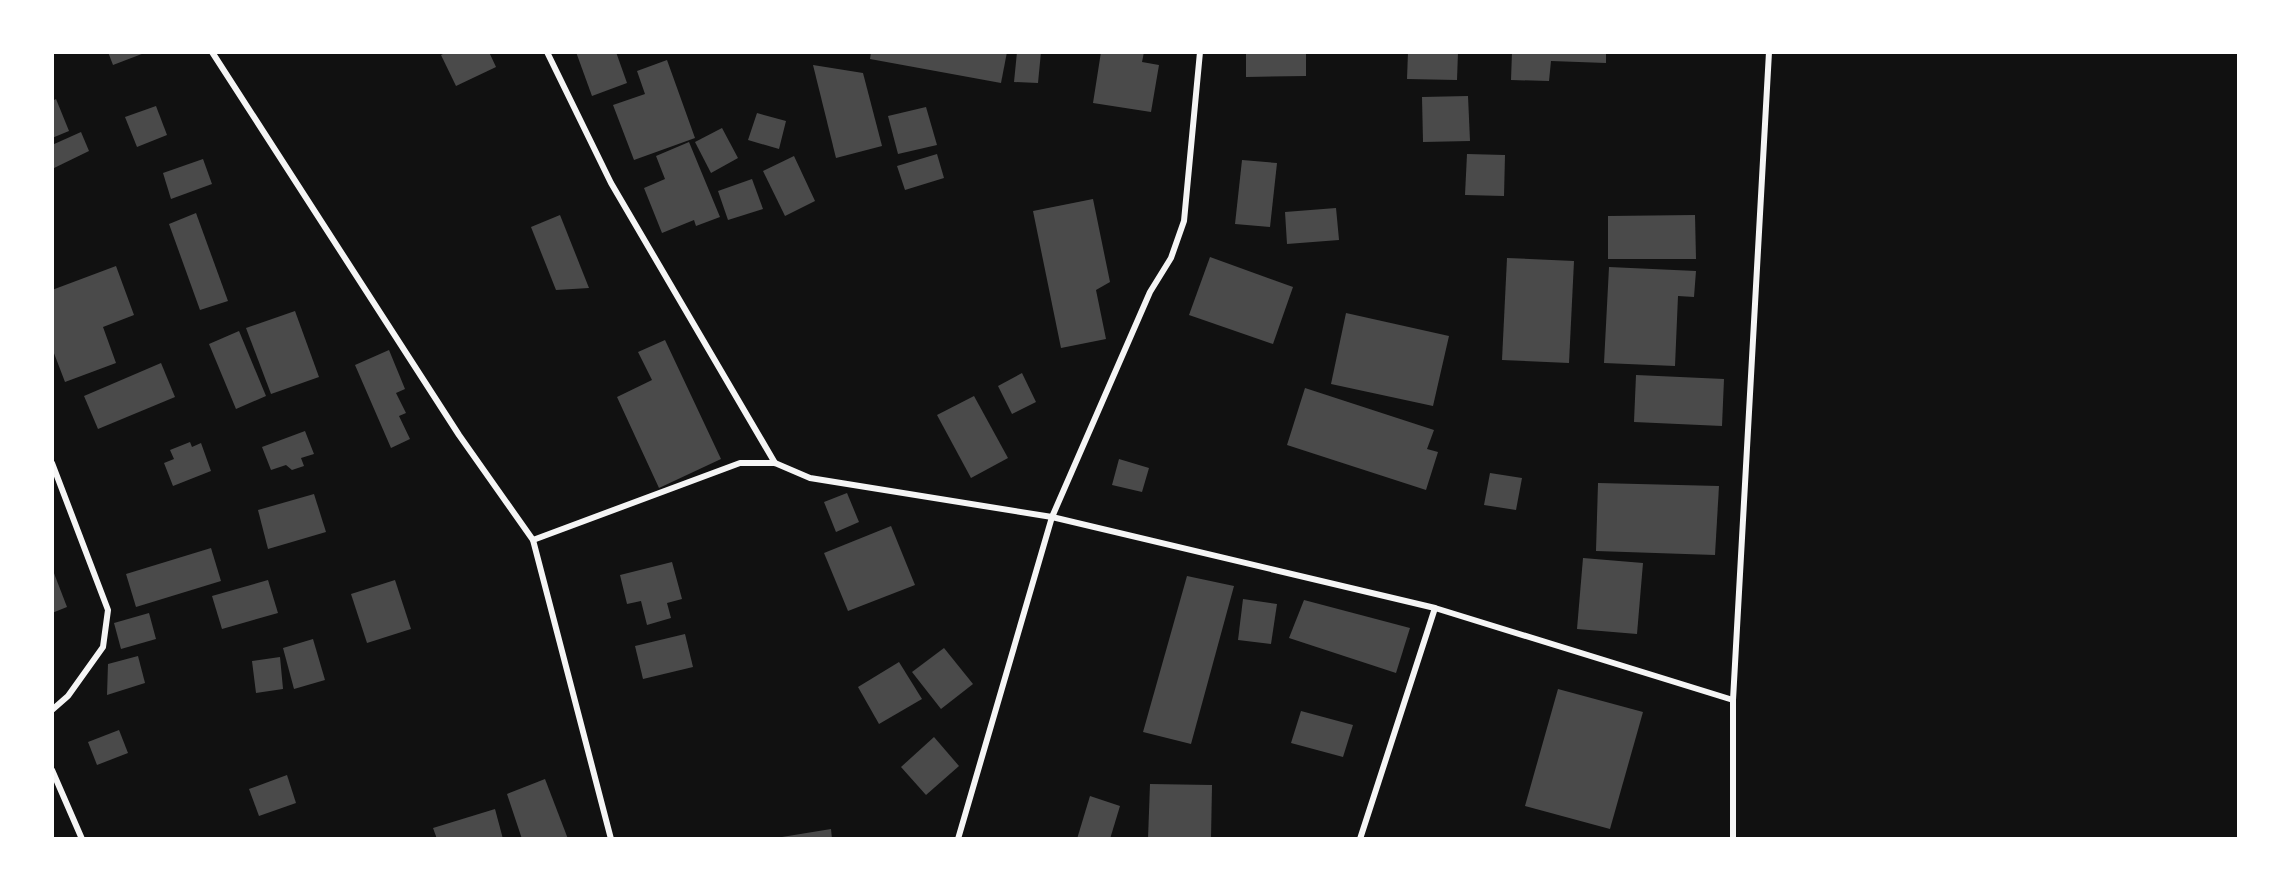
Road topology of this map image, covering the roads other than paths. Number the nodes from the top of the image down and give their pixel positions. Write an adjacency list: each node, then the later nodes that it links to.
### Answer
1 (212, 52): 8 (lane)
2 (547, 52): 6 (lane)
3 (1200, 52): 7 (lane)
4 (1769, 52): 10 (lane)
5 (52, 463): 11 (lane)
6 (775, 463): 7 (lane); 8 (lane)
7 (1052, 517): 9 (lane); 15 (lane)
8 (533, 540): 14 (lane)
9 (1435, 608): 10 (lane); 16 (lane)
10 (1733, 700): 17 (lane)
11 (52, 710)
12 (52, 770): 13 (lane)
13 (82, 839)
14 (611, 839)
15 (958, 839)
16 (1360, 839)
17 (1733, 839)

